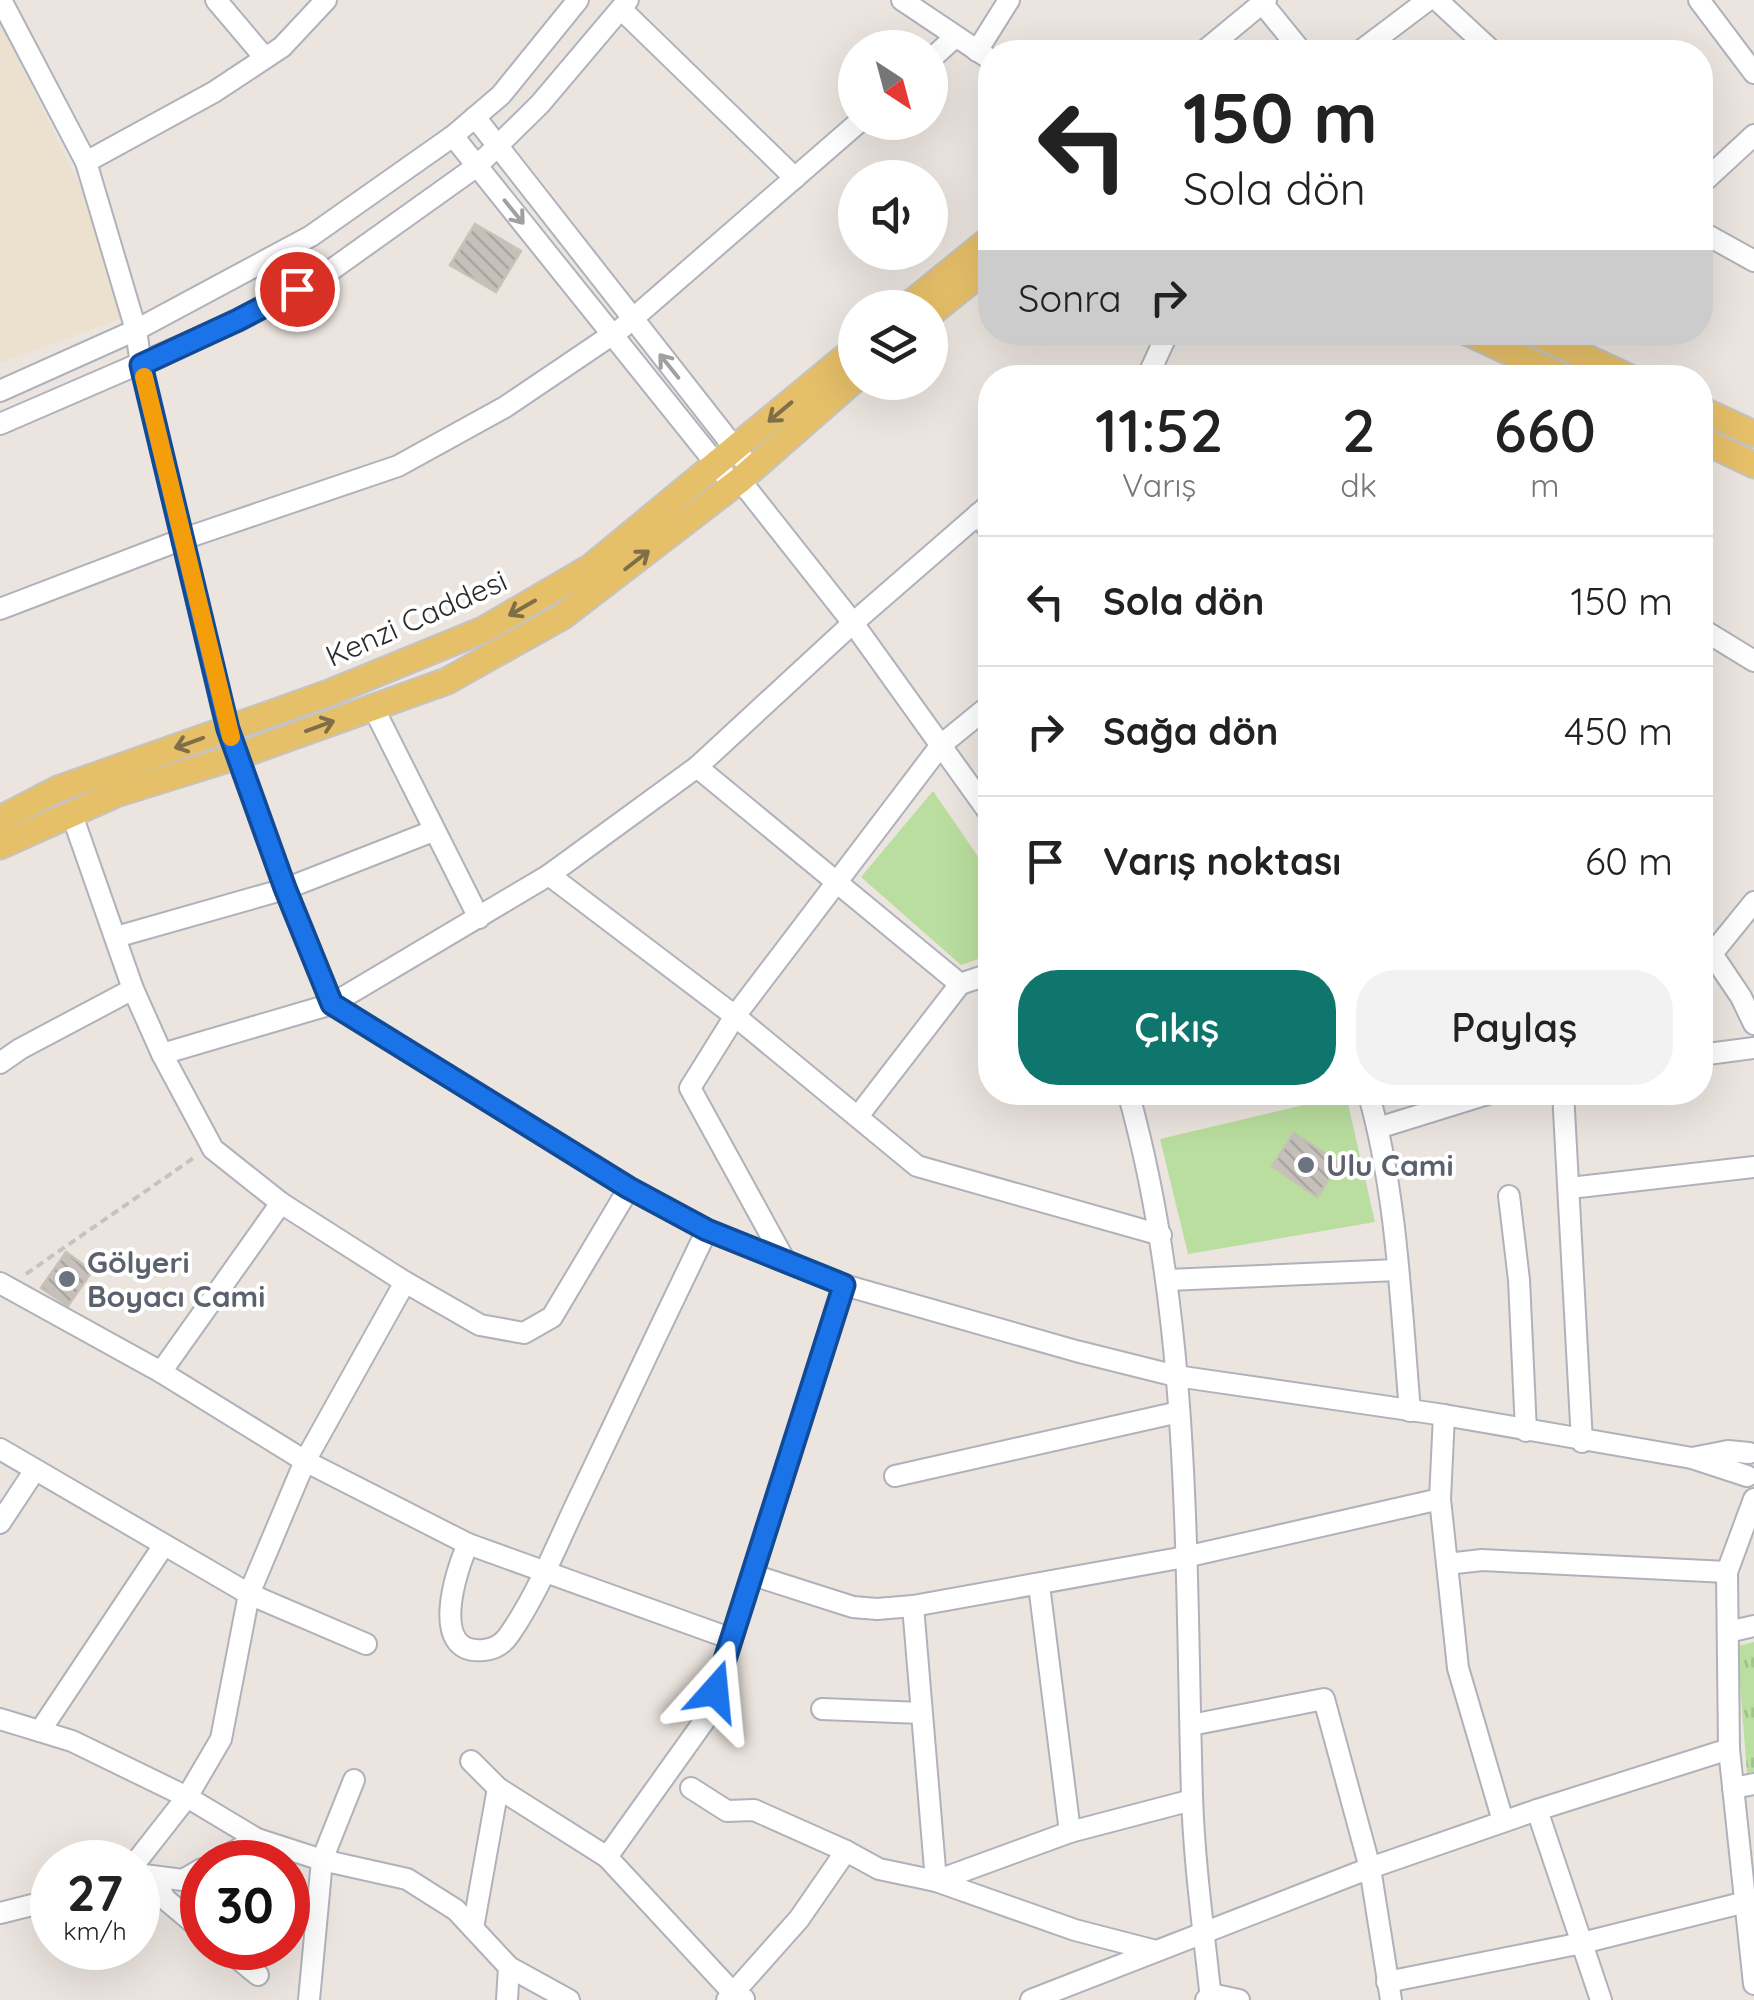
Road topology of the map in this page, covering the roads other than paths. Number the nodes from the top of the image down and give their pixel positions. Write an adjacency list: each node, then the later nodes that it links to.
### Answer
1 (2, 0): 27 (street)
2 (216, 0): 20 (street)
3 (326, 0): 20 (street)
4 (578, 0): 22 (street)
5 (902, 0): 12 (street)
6 (1008, 0): 13 (street)
7 (1428, 0): 16 (street)
8 (1437, 0): 17 (street)
9 (1699, 0): 21 (street)
10 (1264, 2): 14 (street); 15 (street)
11 (624, 5): 26 (street); 30 (street)
12 (955, 37): 18 (street); 19 (street)
13 (990, 40)
14 (1218, 40)
15 (1293, 40)
16 (1375, 40)
17 (1480, 40)
18 (948, 43)
19 (978, 52)
20 (266, 58): 27 (street)
21 (1754, 74)
22 (475, 116): 24 (street); 26 (street)
23 (1754, 135): 29 (street)
24 (453, 136): 28 (street); 38 (street)
25 (838, 140): 30 (street)
26 (498, 146): 28 (street); 37 (street)
27 (86, 162): 38 (street)
28 (477, 166): 39 (street, one-way to 39); 42 (street)
29 (1713, 173)
30 (795, 178): 37 (street)
31 (1713, 238): 33 (street)
32 (978, 248): 35 (main road)
33 (1754, 261)
34 (978, 276): 36 (main road)
35 (927, 290)
36 (948, 300)
37 (632, 320): 39 (street); 53 (street, one-way to 37)
38 (136, 330): 42 (street); 46 (street)
39 (612, 335): 53 (street); 55 (street)
40 (1493, 345): 43 (main road)
41 (1575, 345): 44 (main road)
42 (141, 365): 49 (street); 55 (street)
43 (1534, 365)
44 (1608, 365)
45 (838, 367): 53 (main road, Kenzi Caddesi, one-way to 53)
46 (0, 391)
47 (838, 393): 53 (main road, Kenzi Caddesi)
48 (1713, 415): 50 (main road)
49 (0, 424)
50 (1754, 434)
51 (1713, 445): 52 (main road)
52 (1754, 465)
53 (735, 470): 57 (street); 60 (main road, Kenzi Caddesi, one-way to 53); 62 (main road, Kenzi Caddesi, one-way to 62)
54 (978, 522): 57 (street)
55 (183, 539): 56 (street); 62 (street)
56 (0, 609)
57 (853, 623): 63 (street); 65 (street)
58 (1713, 636): 59 (street)
59 (1754, 661)
60 (373, 707): 64 (main road, Kenzi Caddesi, one-way to 60); 69 (street)
61 (978, 715): 63 (street)
62 (228, 729): 64 (street); 68 (main road, Kenzi Caddesi, one-way to 68)
63 (941, 744): 66 (street); 72 (street)
64 (238, 756): 67 (main road, Kenzi Caddesi); 73 (street)
65 (697, 767): 71 (street); 72 (street)
66 (978, 797)
67 (71, 812): 70 (main road, Kenzi Caddesi); 76 (street)
68 (0, 819)
69 (433, 831): 73 (street); 75 (street)
70 (0, 846)
71 (549, 876): 75 (street); 83 (street)
72 (837, 880): 80 (street); 83 (street)
73 (285, 888): 76 (street); 82 (street)
74 (1754, 902): 77 (street)
75 (479, 918): 82 (street)
76 (116, 937): 81 (street)
77 (1713, 940)
78 (1713, 956): 84 (street)
79 (978, 978): 80 (street)
80 (960, 984): 93 (street)
81 (133, 989): 87 (street); 88 (street)
82 (332, 1004): 87 (street); 96 (street)
83 (735, 1016): 93 (street); 102 (street)
84 (1754, 1024)
85 (1754, 1048): 86 (street)
86 (1713, 1053)
87 (162, 1054): 99 (street)
88 (0, 1064)
89 (1132, 1105): 101 (street)
90 (1372, 1105): 94 (street)
91 (1452, 1105): 94 (street)
92 (1564, 1105): 97 (street)
93 (859, 1115): 101 (street)
94 (1378, 1128): 103 (street)
95 (1754, 1167): 97 (street)
96 (629, 1188): 100 (street); 105 (street)
97 (1570, 1188): 114 (street)
98 (1509, 1196): 113 (street)
99 (281, 1203): 105 (street); 108 (street)
100 (707, 1230): 102 (street); 129 (street)
101 (1161, 1235): 104 (street)
102 (785, 1261): 106 (street)
103 (1398, 1270): 104 (street); 110 (street)
104 (1168, 1280): 109 (street)
105 (405, 1282): 118 (street)
106 (844, 1285): 109 (street); 131 (street)
107 (2, 1290): 108 (street)
108 (161, 1372): 118 (street)
109 (1176, 1376): 110 (street); 111 (street)
110 (1410, 1411): 112 (street)
111 (1178, 1412): 120 (street); 127 (street)
112 (1444, 1416): 113 (street); 123 (street)
113 (1526, 1430): 114 (street)
114 (1582, 1442): 117 (street)
115 (0, 1449): 119 (street)
116 (1752, 1451): 117 (street); 121 (street)
117 (1692, 1458): 121 (street)
118 (305, 1462): 125 (street); 133 (street)
119 (35, 1470): 124 (street); 126 (street)
120 (895, 1476)
121 (1751, 1480)
122 (1754, 1498): 130 (street)
123 (1440, 1499): 127 (street); 128 (street)
124 (0, 1523)
125 (468, 1544): 129 (street); 129 (street)
126 (164, 1545): 133 (street); 143 (street)
127 (1186, 1557): 132 (street); 142 (street)
128 (1447, 1564): 130 (street); 153 (street)
129 (544, 1570): 137 (street)
130 (1728, 1572): 136 (street)
131 (754, 1575): 134 (street); 137 (street)
132 (1040, 1585): 134 (street); 154 (street)
133 (249, 1594): 138 (street); 150 (street)
134 (913, 1606): 140 (street)
135 (1754, 1626): 136 (street)
136 (1728, 1632): 144 (street)
137 (732, 1639): 158 (street)
138 (366, 1644)
139 (822, 1709): 140 (street)
140 (920, 1713): 161 (street)
141 (0, 1719): 143 (street)
142 (1191, 1725): 151 (street); 160 (street)
143 (40, 1732): 150 (street)
144 (1729, 1750): 147 (street); 152 (street)
145 (471, 1761): 148 (street)
146 (354, 1780): 159 (street)
147 (1743, 1786): 163 (street)
148 (498, 1788): 158 (street); 167 (street)
149 (691, 1788): 157 (street)
150 (186, 1796): 155 (street); 156 (street)
151 (1192, 1800): 154 (street); 168 (street)
152 (1537, 1810): 153 (street); 169 (street)
153 (1503, 1822): 160 (street)
154 (1070, 1832): 161 (street)
155 (257, 1839): 159 (street)
156 (153, 1840)
157 (846, 1851): 161 (street); 176 (street)
158 (607, 1858): 176 (street)
159 (322, 1860): 167 (street); 178 (street)
160 (1370, 1868): 168 (street); 175 (street)
161 (936, 1881): 170 (street)
162 (160, 1894): 166 (street)
163 (1750, 1900): 169 (street); 174 (street)
164 (30, 1905): 165 (street)
165 (0, 1912)
166 (180, 1912)
167 (473, 1928): 171 (street)
168 (1204, 1931): 170 (street); 177 (street)
169 (1582, 1943): 175 (street); 183 (street)
170 (1156, 1951): 181 (street)
171 (509, 1967): 179 (street); 180 (street)
172 (253, 1970): 173 (street)
173 (258, 1974)
174 (1754, 1984)
175 (1389, 1991)
176 (736, 1998)
177 (1210, 1998): 182 (street)
178 (308, 2000)
179 (508, 2000)
180 (569, 2000)
181 (1031, 2000)
182 (1239, 2000)
183 (1601, 2000)

